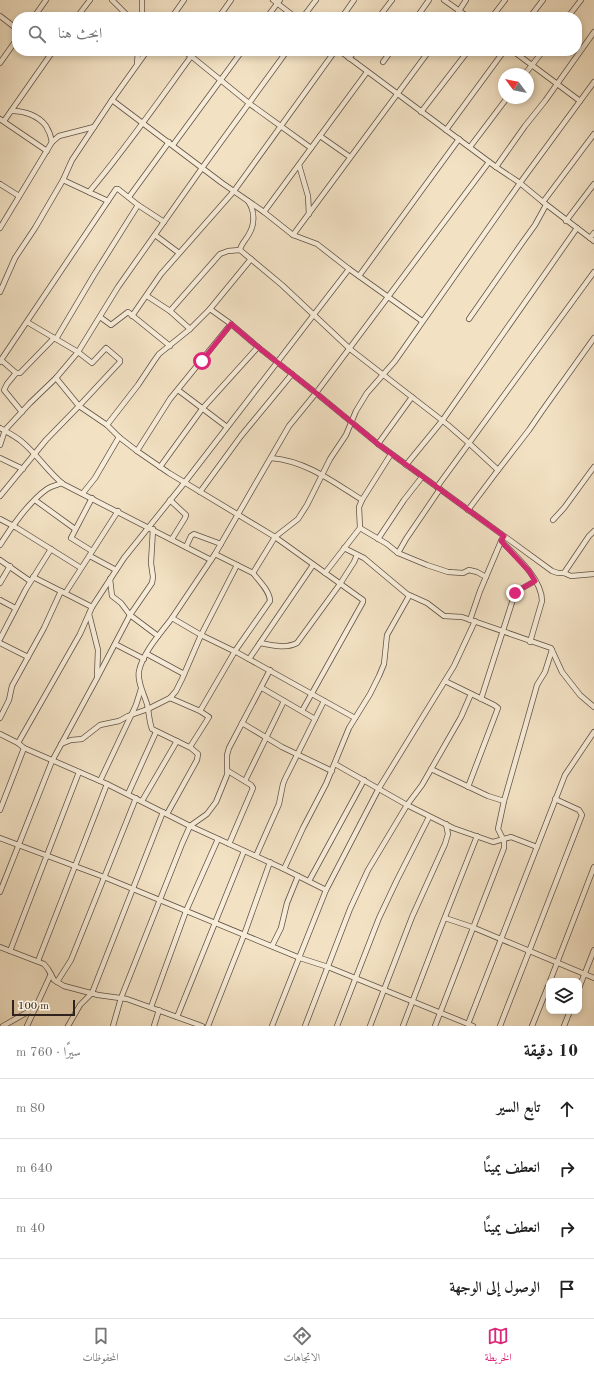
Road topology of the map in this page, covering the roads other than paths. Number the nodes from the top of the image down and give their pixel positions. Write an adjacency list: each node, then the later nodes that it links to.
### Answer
1 (46, 0): 19 (street)
2 (90, 0): 20 (street)
3 (112, 0): 21 (street)
4 (142, 0): 22 (street)
5 (184, 0): 23 (street)
6 (231, 0): 24 (street)
7 (273, 0): 17 (street)
8 (316, 0): 27 (street)
9 (354, 0): 28 (street)
10 (392, 0): 29 (street)
11 (429, 0): 30 (street)
12 (444, 0): 18 (street)
13 (466, 0): 18 (street)
14 (505, 0): 31 (street)
15 (543, 0): 32 (street)
16 (581, 0): 33 (street)
17 (279, 2): 25 (street); 26 (street)
18 (459, 11)
19 (38, 12)
20 (81, 12)
21 (124, 12)
22 (142, 12)
23 (176, 12)
24 (223, 12)
25 (271, 12)
26 (290, 12)
27 (308, 12)
28 (346, 12)
29 (383, 12)
30 (420, 12)
31 (496, 12)
32 (534, 12)
33 (572, 12)
34 (0, 16): 35 (street)
35 (12, 25)
36 (594, 32): 38 (street)
37 (12, 46): 56 (street)
38 (582, 49)
39 (48, 56): 69 (street)
40 (137, 56): 58 (street)
41 (143, 56): 58 (street)
42 (191, 56): 61 (street); 72 (street)
43 (238, 56): 61 (street)
44 (284, 56): 67 (street)
45 (331, 56): 73 (street)
46 (347, 56): 54 (street)
47 (387, 56): 55 (street)
48 (425, 56): 64 (street)
49 (464, 56): 70 (street)
50 (500, 56): 75 (street)
51 (520, 56): 57 (street)
52 (539, 56): 57 (street)
53 (577, 56): 63 (street)
54 (350, 58): 60 (street)
55 (383, 62)
56 (0, 63)
57 (532, 65): 59 (street); 63 (street)
58 (136, 66): 65 (street)
59 (530, 68)
60 (367, 72): 64 (street); 77 (street)
61 (220, 81): 67 (street); 80 (street)
62 (594, 82): 66 (street)
63 (557, 84): 66 (street); 87 (street)
64 (396, 94): 70 (street); 84 (street)
65 (112, 100): 72 (street); 74 (street)
66 (580, 101): 90 (street)
67 (250, 104): 73 (street); 88 (street)
68 (502, 104): 81 (street)
69 (11, 111): 71 (street); 79 (street)
70 (421, 112): 75 (street)
71 (2, 120): 83 (street)
72 (144, 123): 80 (street); 94 (street)
73 (280, 125): 82 (street); 93 (street)
74 (94, 126): 79 (street); 89 (street)
75 (446, 130): 78 (street)
76 (594, 134): 99 (street)
77 (320, 136): 82 (street); 84 (street)
78 (459, 139): 81 (street); 117 (street)
79 (52, 142): 83 (street)
80 (171, 143): 88 (street); 96 (street)
81 (470, 147): 85 (street)
82 (311, 148): 86 (street)
83 (47, 151): 95 (street)
84 (350, 158): 102 (street)
85 (489, 162): 87 (street); 120 (street)
86 (299, 165): 101 (street); 102 (street)
87 (496, 167): 90 (street)
88 (202, 168): 93 (street); 105 (street)
89 (63, 180): 94 (street); 118 (street)
90 (520, 183): 99 (street); 127 (street)
91 (594, 184): 104 (street)
92 (0, 185): 95 (street)
93 (234, 191): 98 (street); 113 (street)
94 (88, 192): 97 (street)
95 (19, 196): 103 (street)
96 (129, 197): 97 (street); 100 (street)
97 (108, 201): 128 (street)
98 (248, 201): 101 (street); 112 (street)
99 (545, 204): 104 (street); 126 (street)
100 (138, 205): 105 (street); 131 (street)
101 (264, 212): 110 (street)
102 (309, 214): 110 (street)
103 (2, 220): 106 (street)
104 (566, 221): 107 (street)
105 (164, 222): 109 (street)
106 (0, 228)
107 (577, 228): 111 (street); 149 (street)
108 (594, 233): 111 (street)
109 (155, 235): 113 (street); 125 (street)
110 (293, 235): 115 (street)
111 (592, 239)
112 (240, 250): 114 (street); 122 (street)
113 (179, 253): 119 (street)
114 (251, 259): 121 (street); 124 (street)
115 (349, 269): 117 (street); 124 (street)
116 (594, 272): 155 (street)
117 (359, 276): 120 (street)
118 (0, 292)
119 (147, 296): 122 (street); 123 (street)
120 (388, 297): 127 (street); 135 (street)
121 (210, 309): 129 (street); 130 (street)
122 (170, 311): 130 (street)
123 (132, 316): 125 (street); 133 (street)
124 (314, 316): 135 (street); 138 (street)
125 (100, 317): 136 (street)
126 (469, 319)
127 (422, 321): 141 (street)
128 (27, 322): 131 (street); 137 (street)
129 (231, 324): 134 (street); 143 (street)
130 (190, 329): 133 (street)
131 (55, 338): 136 (street); 139 (street)
132 (594, 338): 167 (street)
133 (170, 346): 151 (street)
134 (258, 347): 138 (street); 147 (street)
135 (350, 349): 141 (street); 144 (street)
136 (78, 352): 142 (street); 146 (street)
137 (1, 361): 139 (street)
138 (277, 362): 140 (street); 152 (street)
139 (16, 373): 148 (street)
140 (292, 374): 144 (street); 173 (street)
141 (383, 374): 145 (street); 150 (street)
142 (56, 378): 146 (street); 148 (street)
143 (178, 390): 147 (street); 158 (street)
144 (316, 393): 150 (street); 162 (street)
145 (412, 397): 149 (street); 156 (street)
146 (79, 406): 151 (street); 159 (street)
147 (202, 409): 152 (street); 165 (street)
148 (22, 412): 153 (street)
149 (442, 421): 155 (street); 163 (street)
150 (351, 422): 156 (street); 168 (street)
151 (107, 425): 154 (street)
152 (226, 427): 170 (street)
153 (2, 429): 157 (street); 159 (street)
154 (119, 437): 158 (street); 174 (street)
155 (469, 443): 167 (street); 172 (street)
156 (378, 444): 160 (street)
157 (0, 445)
158 (137, 451): 165 (street)
159 (35, 454): 166 (street); 171 (street)
160 (391, 454): 163 (street); 179 (street)
161 (0, 458): 166 (street)
162 (270, 458): 168 (street); 182 (street)
163 (406, 465): 169 (street)
164 (594, 466): 184 (street)
165 (160, 467): 170 (street)
166 (23, 469): 175 (street)
167 (498, 470): 180 (street)
168 (322, 475): 179 (street); 191 (street)
169 (422, 476): 172 (street); 193 (street)
170 (185, 482): 173 (street); 178 (street)
171 (62, 483): 174 (street); 177 (street)
172 (439, 488): 180 (street); 200 (street)
173 (200, 492): 182 (street)
174 (83, 493): 176 (street)
175 (0, 496)
176 (92, 498): 181 (street); 188 (street)
177 (35, 500): 185 (street); 188 (street)
178 (170, 500): 186 (street); 192 (street)
179 (362, 500): 187 (street)
180 (468, 510): 190 (street)
181 (118, 511): 186 (street); 201 (street)
182 (238, 516): 191 (street); 195 (street)
183 (0, 519): 185 (street)
184 (553, 520)
185 (12, 525): 196 (street); 199 (street)
186 (150, 528): 192 (street); 210 (street); 228 (street)
187 (360, 528): 193 (street); 198 (street)
188 (75, 529): 201 (street)
189 (594, 531): 212 (street)
190 (504, 536): 194 (street); 212 (street)
191 (275, 537): 206 (street); 213 (street)
192 (172, 539): 197 (street)
193 (378, 539): 200 (street)
194 (501, 541): 216 (street); 219 (street)
195 (221, 544): 197 (street); 202 (street)
196 (0, 545)
197 (186, 547): 205 (street)
198 (344, 548): 203 (street); 211 (street)
199 (51, 549): 209 (street); 215 (street)
200 (398, 553): 216 (street)
201 (91, 554): 209 (street); 210 (street)
202 (215, 554): 205 (street); 207 (street)
203 (357, 555): 221 (street); 223 (street)
204 (0, 560): 208 (street)
205 (212, 560): 229 (street)
206 (313, 564): 211 (street); 237 (street)
207 (237, 565): 213 (street); 232 (street)
208 (10, 566): 218 (street); 220 (street)
209 (81, 568): 222 (street)
210 (116, 570): 217 (street)
211 (325, 573): 221 (street)
212 (564, 573): 214 (street)
213 (253, 574): 240 (street)
214 (594, 574)
215 (33, 576): 218 (street); 222 (street)
216 (486, 576): 230 (street)
217 (110, 579): 225 (street); 228 (street)
218 (30, 581): 226 (street)
219 (535, 581): 231 (street); 235 (street)
220 (0, 582)
221 (340, 584): 237 (street); 251 (street)
222 (64, 591): 225 (street); 242 (street)
223 (409, 596): 230 (street); 264 (street)
224 (0, 600): 226 (street)
225 (92, 607): 227 (street)
226 (16, 608): 234 (street)
227 (89, 614): 247 (street); 271 (street)
228 (130, 615): 233 (street); 238 (street)
229 (172, 618): 232 (street); 233 (street)
230 (472, 620): 231 (street); 248 (street)
231 (503, 632): 235 (street); 254 (street)
232 (201, 634): 240 (street); 246 (street)
233 (158, 636): 241 (street)
234 (0, 639)
235 (530, 642): 239 (street)
236 (0, 643): 242 (street)
237 (260, 643): 244 (street)
238 (115, 644): 243 (street); 247 (street)
239 (552, 650): 257 (street); 292 (street)
240 (235, 651): 244 (street); 259 (street)
241 (147, 654): 243 (street); 246 (street)
242 (28, 656): 262 (street)
243 (144, 659): 249 (street)
244 (249, 659): 245 (street)
245 (270, 670): 250 (street); 251 (street)
246 (184, 674): 253 (street)
247 (96, 680): 272 (street)
248 (445, 682): 252 (street); 287 (street)
249 (142, 687): 258 (street); 261 (street)
250 (262, 688): 255 (street); 265 (street)
251 (311, 694): 256 (street); 260 (street)
252 (471, 694): 254 (street); 278 (street)
253 (170, 698): 258 (street); 259 (street)
254 (481, 699): 286 (street)
255 (284, 701): 260 (street); 269 (street)
256 (324, 701): 263 (street); 264 (street)
257 (594, 707)
258 (148, 709): 261 (street); 266 (street)
259 (200, 711): 273 (street)
260 (302, 711): 263 (street)
261 (132, 715): 272 (street); 282 (street)
262 (0, 718)
263 (315, 718): 275 (street)
264 (355, 718): 277 (street)
265 (242, 723): 269 (street); 279 (street)
266 (156, 732): 270 (street); 288 (street)
267 (594, 732): 290 (street)
268 (0, 734): 271 (street)
269 (266, 737): 275 (street); 284 (street)
270 (177, 741): 273 (street); 291 (street)
271 (18, 743): 274 (street)
272 (60, 744): 276 (street)
273 (190, 747): 295 (street)
274 (24, 748): 276 (street); 294 (street)
275 (297, 754): 281 (street); 308 (street)
276 (52, 760): 280 (street); 304 (street)
277 (335, 764): 281 (street); 283 (street)
278 (432, 769): 286 (street); 293 (street)
279 (228, 771): 284 (street); 298 (street)
280 (79, 772): 282 (street); 307 (street)
281 (332, 772): 312 (street)
282 (100, 780): 285 (street)
283 (364, 780): 287 (street); 315 (street)
284 (245, 781): 303 (street)
285 (107, 784): 288 (street); 310 (street)
286 (468, 787): 292 (street)
287 (379, 788): 293 (street); 317 (street)
288 (128, 794): 289 (street)
289 (136, 798): 291 (street); 314 (street)
290 (555, 799): 305 (street); 330 (street)
291 (142, 801): 295 (street)
292 (504, 801): 301 (street)
293 (407, 805): 296 (street); 334 (street)
294 (0, 810)
295 (165, 813): 298 (street); 316 (street)
296 (429, 817): 297 (street); 339 (street)
297 (446, 824): 299 (street); 342 (street)
298 (190, 826): 302 (street); 319 (street)
299 (477, 836): 301 (street); 321 (street)
300 (0, 838): 304 (street)
301 (503, 838): 305 (street); 323 (street)
302 (218, 839): 303 (street); 320 (street)
303 (229, 844): 306 (street)
304 (18, 845): 307 (street); 318 (street)
305 (537, 847): 325 (street)
306 (244, 851): 308 (street); 322 (street)
307 (47, 856): 310 (street); 328 (street)
308 (256, 856): 309 (street)
309 (270, 862): 312 (street); 324 (street)
310 (76, 867): 314 (street); 332 (street)
311 (594, 867): 333 (street)
312 (284, 869): 313 (street)
313 (298, 876): 315 (street); 327 (street)
314 (104, 877): 316 (street); 341 (street)
315 (309, 881): 317 (street)
316 (132, 889): 319 (street); 344 (street)
317 (326, 890): 331 (street)
318 (0, 892)
319 (160, 901): 320 (street); 345 (street)
320 (186, 911): 322 (street); 347 (street)
321 (445, 918): 323 (street); 346 (street)
322 (215, 923): 324 (street); 352 (street)
323 (472, 928): 325 (street); 350 (street)
324 (244, 935): 327 (street); 360 (street)
325 (502, 940): 330 (street); 353 (street)
326 (0, 946): 328 (street)
327 (272, 946): 331 (street)
328 (10, 950): 332 (street)
329 (594, 950): 336 (street)
330 (530, 952): 333 (street); 367 (street)
331 (300, 958): 334 (street); 361 (street)
332 (38, 961): 335 (street)
333 (557, 963): 336 (street); 337 (street)
334 (328, 968): 339 (street); 362 (street)
335 (51, 974): 341 (street); 348 (street)
336 (585, 974): 338 (street); 340 (street)
337 (551, 978)
338 (594, 978)
339 (356, 979): 342 (street); 363 (street)
340 (582, 981)
341 (56, 982): 344 (street)
342 (384, 990): 346 (street); 364 (street)
343 (546, 991): 368 (street)
344 (92, 993): 345 (street); 356 (street)
345 (121, 998): 347 (street); 357 (street)
346 (412, 1002): 350 (street); 365 (street)
347 (152, 1007): 349 (street)
348 (36, 1008): 354 (street); 355 (street)
349 (158, 1010): 352 (street); 358 (street)
350 (440, 1013): 353 (street); 366 (street)
351 (569, 1014): 369 (street)
352 (177, 1017): 359 (street)
353 (471, 1025)
354 (3, 1026)
355 (27, 1026)
356 (68, 1026)
357 (113, 1026)
358 (154, 1026)
359 (202, 1026)
360 (208, 1026)
361 (272, 1026)
362 (305, 1026)
363 (338, 1026)
364 (370, 1026)
365 (403, 1026)
366 (435, 1026)
367 (500, 1026)
368 (532, 1026)
369 (564, 1026)

